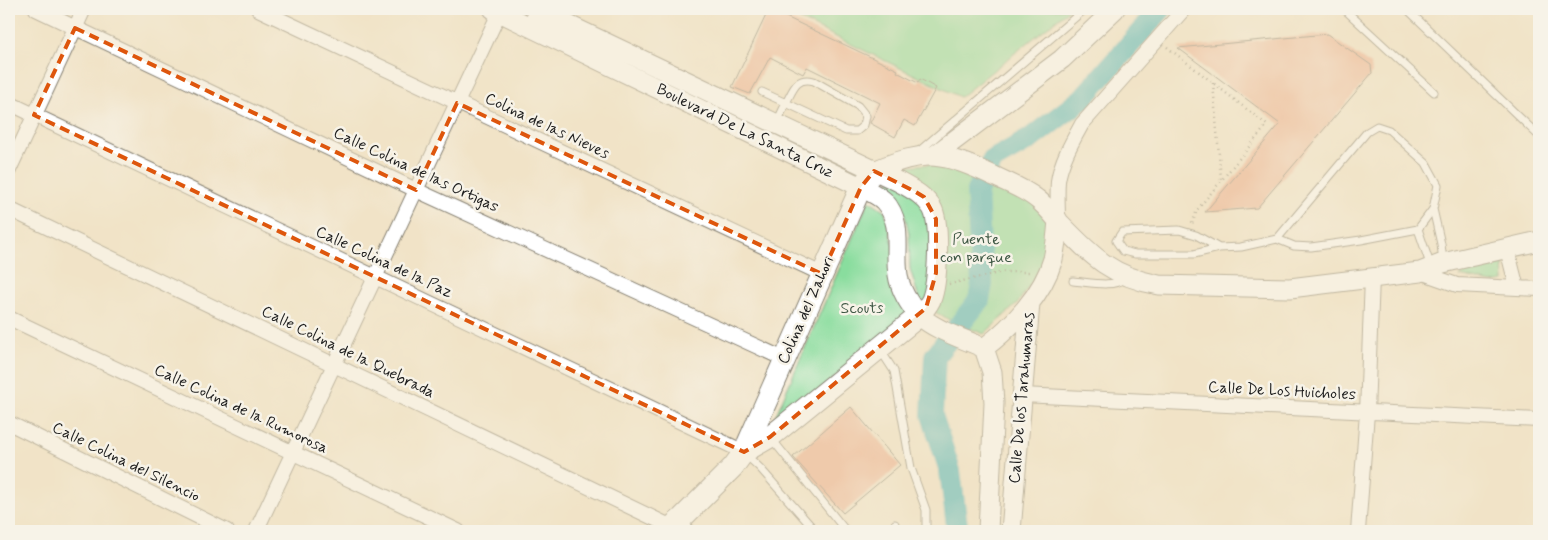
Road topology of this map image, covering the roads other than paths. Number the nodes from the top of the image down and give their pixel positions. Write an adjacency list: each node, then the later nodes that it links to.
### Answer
1 (36, 9): 11 (street, Calle Colina de las Ortigas)
2 (84, 9): 11 (street)
3 (258, 9): 15 (street, Colina de las Nieves)
4 (535, 9): 18 (main road, Boulevard De La Santa Cruz)
5 (1085, 9): 21 (lane)
6 (1115, 9): 20 (main road)
7 (1184, 9): 27 (street)
8 (1344, 9): 13 (lane)
9 (1407, 9): 19 (lane)
10 (498, 10): 15 (street); 23 (main road, Boulevard De La Santa Cruz)
11 (75, 28): 17 (street); 24 (street, Calle Colina de las Ortigas)
12 (762, 92): 16 (lane)
13 (1434, 92)
14 (9, 103): 17 (street, Calle Colina de la Paz)
15 (457, 103): 24 (street); 34 (street, Colina de las Nieves)
16 (786, 103): 16 (lane); 18 (lane)
17 (34, 116): 22 (street); 36 (street, Calle Colina de la Paz)
18 (775, 124): 23 (main road, Boulevard De La Santa Cruz)
19 (1539, 136)
20 (935, 155): 21 (main road); 27 (main road)
21 (911, 158): 23 (main road)
22 (9, 170)
23 (868, 179): 34 (main road, Colina del Zahori); 43 (main road, Boulevard De La Santa Cruz); 43 (main road, Boulevard De La Santa Cruz)
24 (416, 190): 36 (street); 46 (street, Calle Colina de las Ortigas)
25 (9, 209): 47 (street, Calle Colina de la Quebrada)
26 (1433, 209): 28 (lane); 29 (lane); 33 (lane)
27 (1058, 220): 35 (main road); 41 (main road)
28 (1418, 230): 29 (lane); 33 (lane)
29 (1277, 239): 31 (lane)
30 (1539, 241): 32 (main road)
31 (1219, 248): 31 (lane)
32 (1507, 249): 33 (main road); 39 (street)
33 (1431, 267): 37 (main road); 39 (street)
34 (822, 274): 46 (main road, Colina del Zahori)
35 (1126, 276): 37 (main road); 38 (lane)
36 (375, 277): 47 (street); 53 (street, Calle Colina de la Paz)
37 (1372, 277): 49 (street)
38 (1073, 281)
39 (1516, 288): 40 (street)
40 (1539, 289)
41 (1030, 303): 44 (main road, Calle De los Tarahumaras); 48 (main road, Calle De los Tarahumaras)
42 (9, 318): 54 (street, Calle Colina de la Rumorosa)
43 (926, 320): 44 (main road, Boulevard De La Santa Cruz); 45 (main road)
44 (984, 348): 62 (main road, Calle De los Tarahumaras)
45 (879, 349): 52 (main road); 61 (lane)
46 (784, 359): 53 (main road, Colina del Zahori)
47 (335, 364): 54 (street); 55 (street, Calle Colina de la Quebrada)
48 (1022, 395): 49 (street, Calle De Los Huicholes); 63 (main road, Calle De los Tarahumaras)
49 (1367, 413): 50 (street, Calle De Los Huicholes); 64 (street)
50 (1539, 420)
51 (9, 423): 57 (street, Calle Colina del Silencio)
52 (770, 437): 53 (main road); 60 (lane)
53 (744, 452): 55 (main road); 56 (lane)
54 (293, 453): 58 (street); 59 (street, Calle Colina de la Rumorosa)
55 (678, 527)
56 (811, 530)
57 (227, 531)
58 (256, 531)
59 (458, 531)
60 (846, 531)
61 (926, 531)
62 (988, 531)
63 (1011, 531)
64 (1358, 531)

